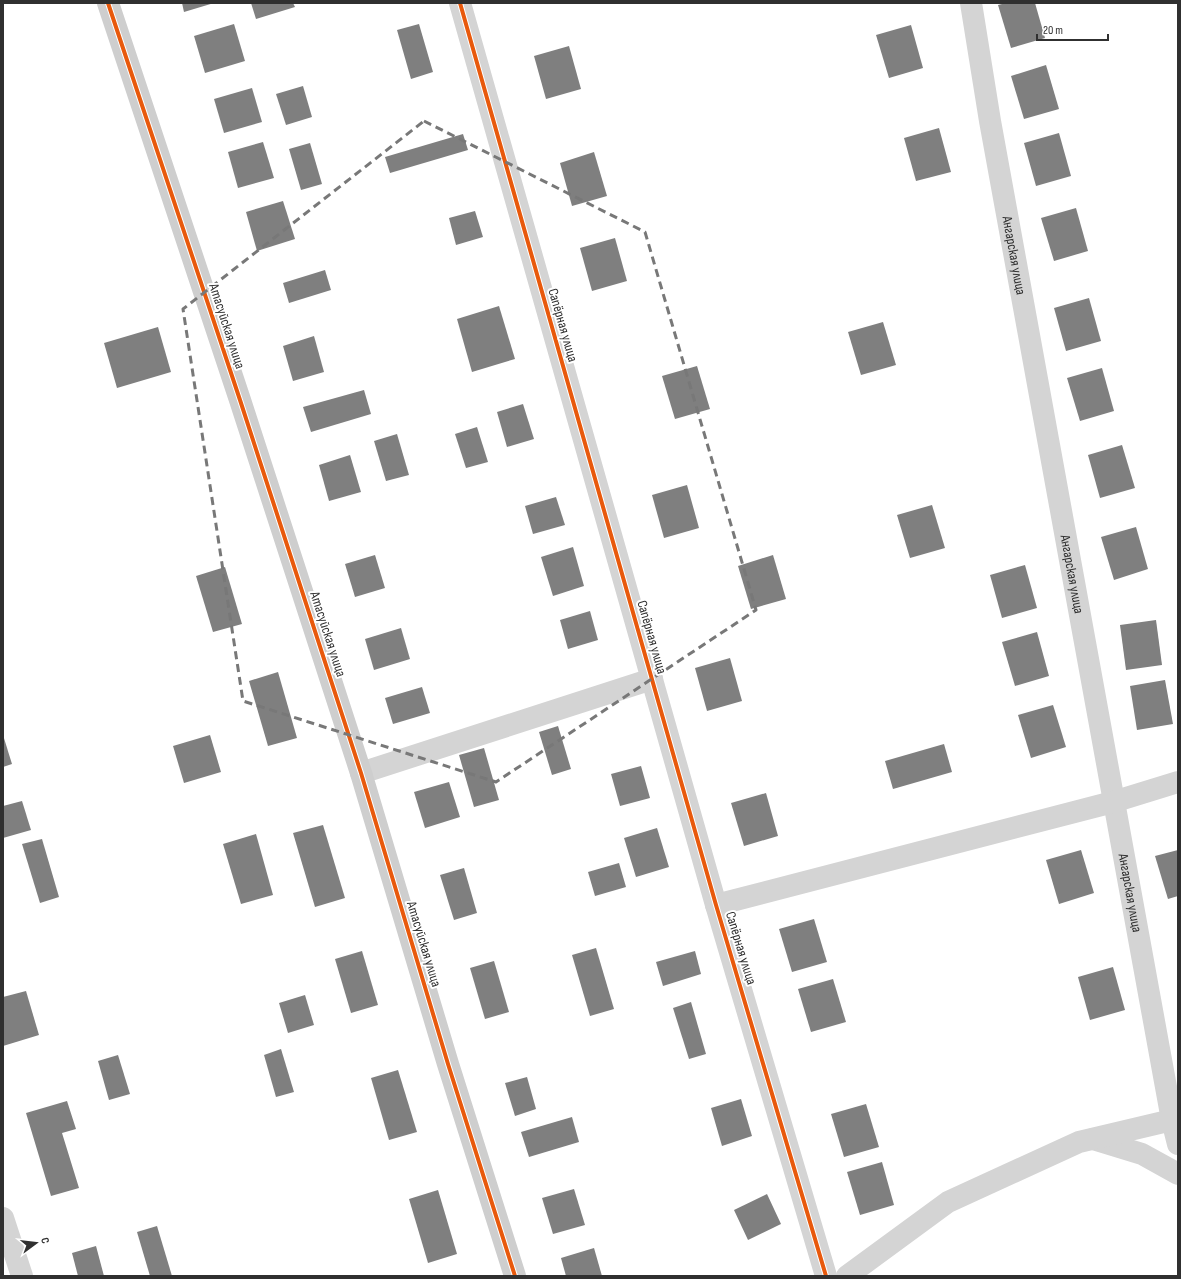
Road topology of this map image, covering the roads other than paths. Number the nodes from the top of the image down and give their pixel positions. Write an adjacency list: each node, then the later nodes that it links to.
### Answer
1 (108, 3): 5 (street, Атасуйская улица)
2 (460, 3): 4 (street, Сапёрная улица)
3 (971, 3): 7 (street, Ангарская улица)
4 (652, 679): 5 (street); 8 (street, Сапёрная улица)
5 (361, 774): 15 (street, Атасуйская улица)
6 (1178, 782): 7 (street)
7 (1113, 802): 8 (street); 9 (street, Ангарская улица)
8 (716, 905): 16 (street, Сапёрная улица)
9 (1172, 1120): 10 (street); 11 (street, Ангарская улица)
10 (1092, 1139): 12 (street); 17 (street)
11 (1178, 1144)
12 (1178, 1174)
13 (3, 1218): 14 (street)
14 (22, 1276)
15 (515, 1276)
16 (826, 1276)
17 (847, 1276)

